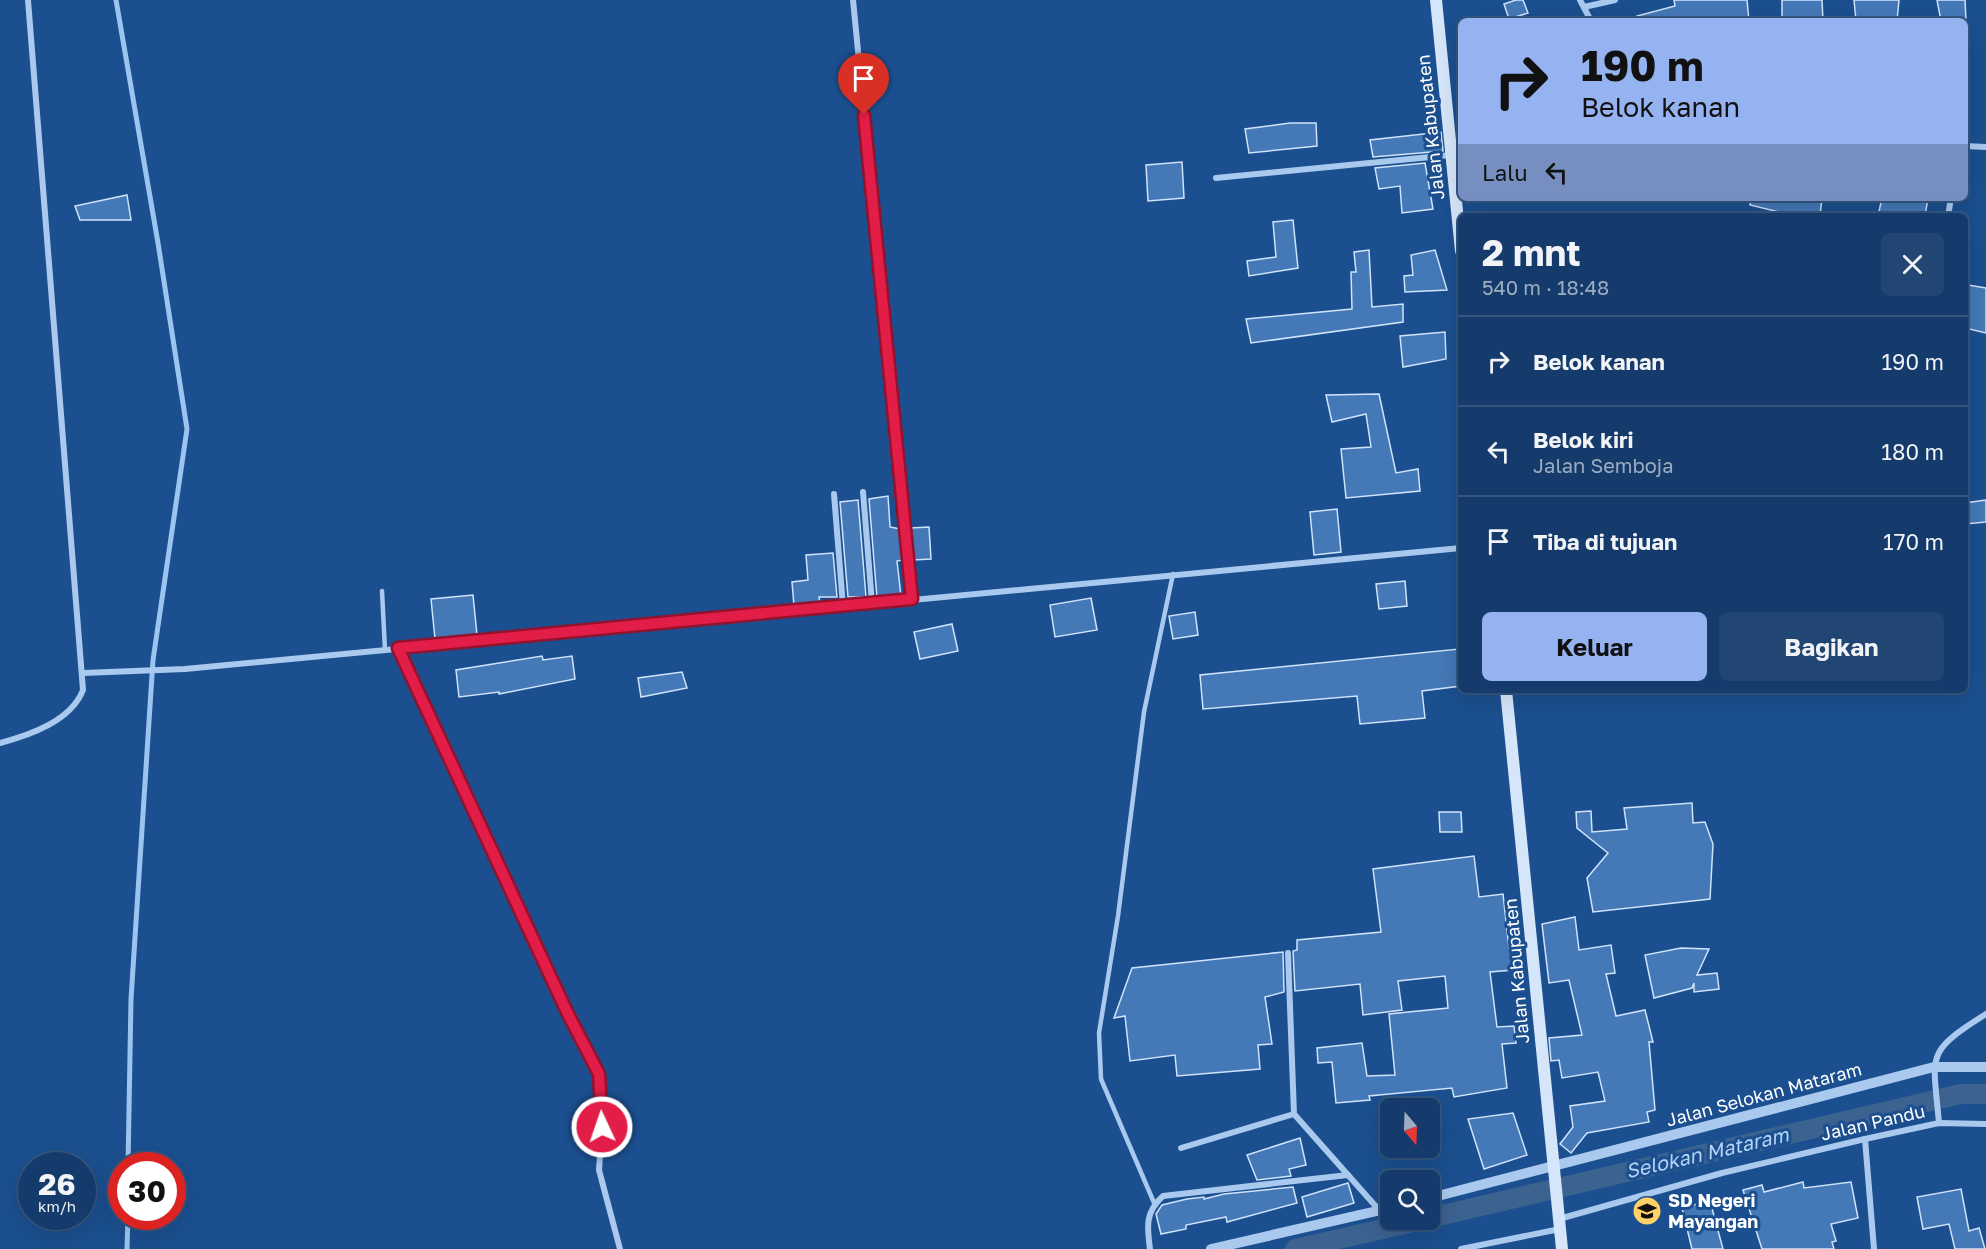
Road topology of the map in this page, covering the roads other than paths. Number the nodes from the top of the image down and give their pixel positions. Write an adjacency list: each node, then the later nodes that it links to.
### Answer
1 (28, 0): 23 (street)
2 (853, 0): 18 (street)
3 (1436, 0): 10 (main road, Jalan Kabupaten)
4 (1580, 0): 6 (street)
5 (1615, 0): 6 (street)
6 (1584, 7): 7 (street)
7 (1590, 18)
8 (1968, 146): 9 (street)
9 (1986, 147)
10 (1451, 155): 11 (street); 12 (main road, Jalan Kabupaten)
11 (1216, 178)
12 (1458, 222)
13 (862, 492): 19 (street)
14 (834, 494): 20 (street)
15 (1458, 548): 16 (street)
16 (1173, 574): 18 (street); 38 (lane)
17 (382, 591): 22 (lane)
18 (912, 599): 19 (street)
19 (872, 603): 20 (street)
20 (843, 606): 21 (street)
21 (398, 648): 22 (street); 41 (street)
22 (385, 650): 23 (street)
23 (83, 673): 25 (street)
24 (1506, 693): 35 (main road, Jalan Kabupaten)
25 (0, 743)
26 (1288, 953): 30 (street)
27 (1986, 1014): 28 (street)
28 (1934, 1067): 29 (street, Jalan Selokan Mataram); 31 (street); 35 (street, Jalan Selokan Mataram)
29 (1986, 1067)
30 (1294, 1114): 34 (street); 36 (street)
31 (1939, 1123): 32 (street, Jalan Pandu); 33 (street, Jalan Pandu)
32 (1986, 1124)
33 (1865, 1139): 40 (street, Jalan Pandu); 46 (street)
34 (1181, 1148)
35 (1553, 1171): 37 (street, Jalan Selokan Mataram); 40 (main road, Jalan Kabupaten)
36 (1348, 1175): 38 (street); 39 (street)
37 (1440, 1196)
38 (1155, 1205): 42 (street)
39 (1379, 1211): 43 (street)
40 (1559, 1222): 44 (street); 45 (main road, Jalan Kabupaten)
41 (620, 1249)
42 (1150, 1249)
43 (1211, 1249)
44 (1461, 1249)
45 (1562, 1249)
46 (1874, 1249)

